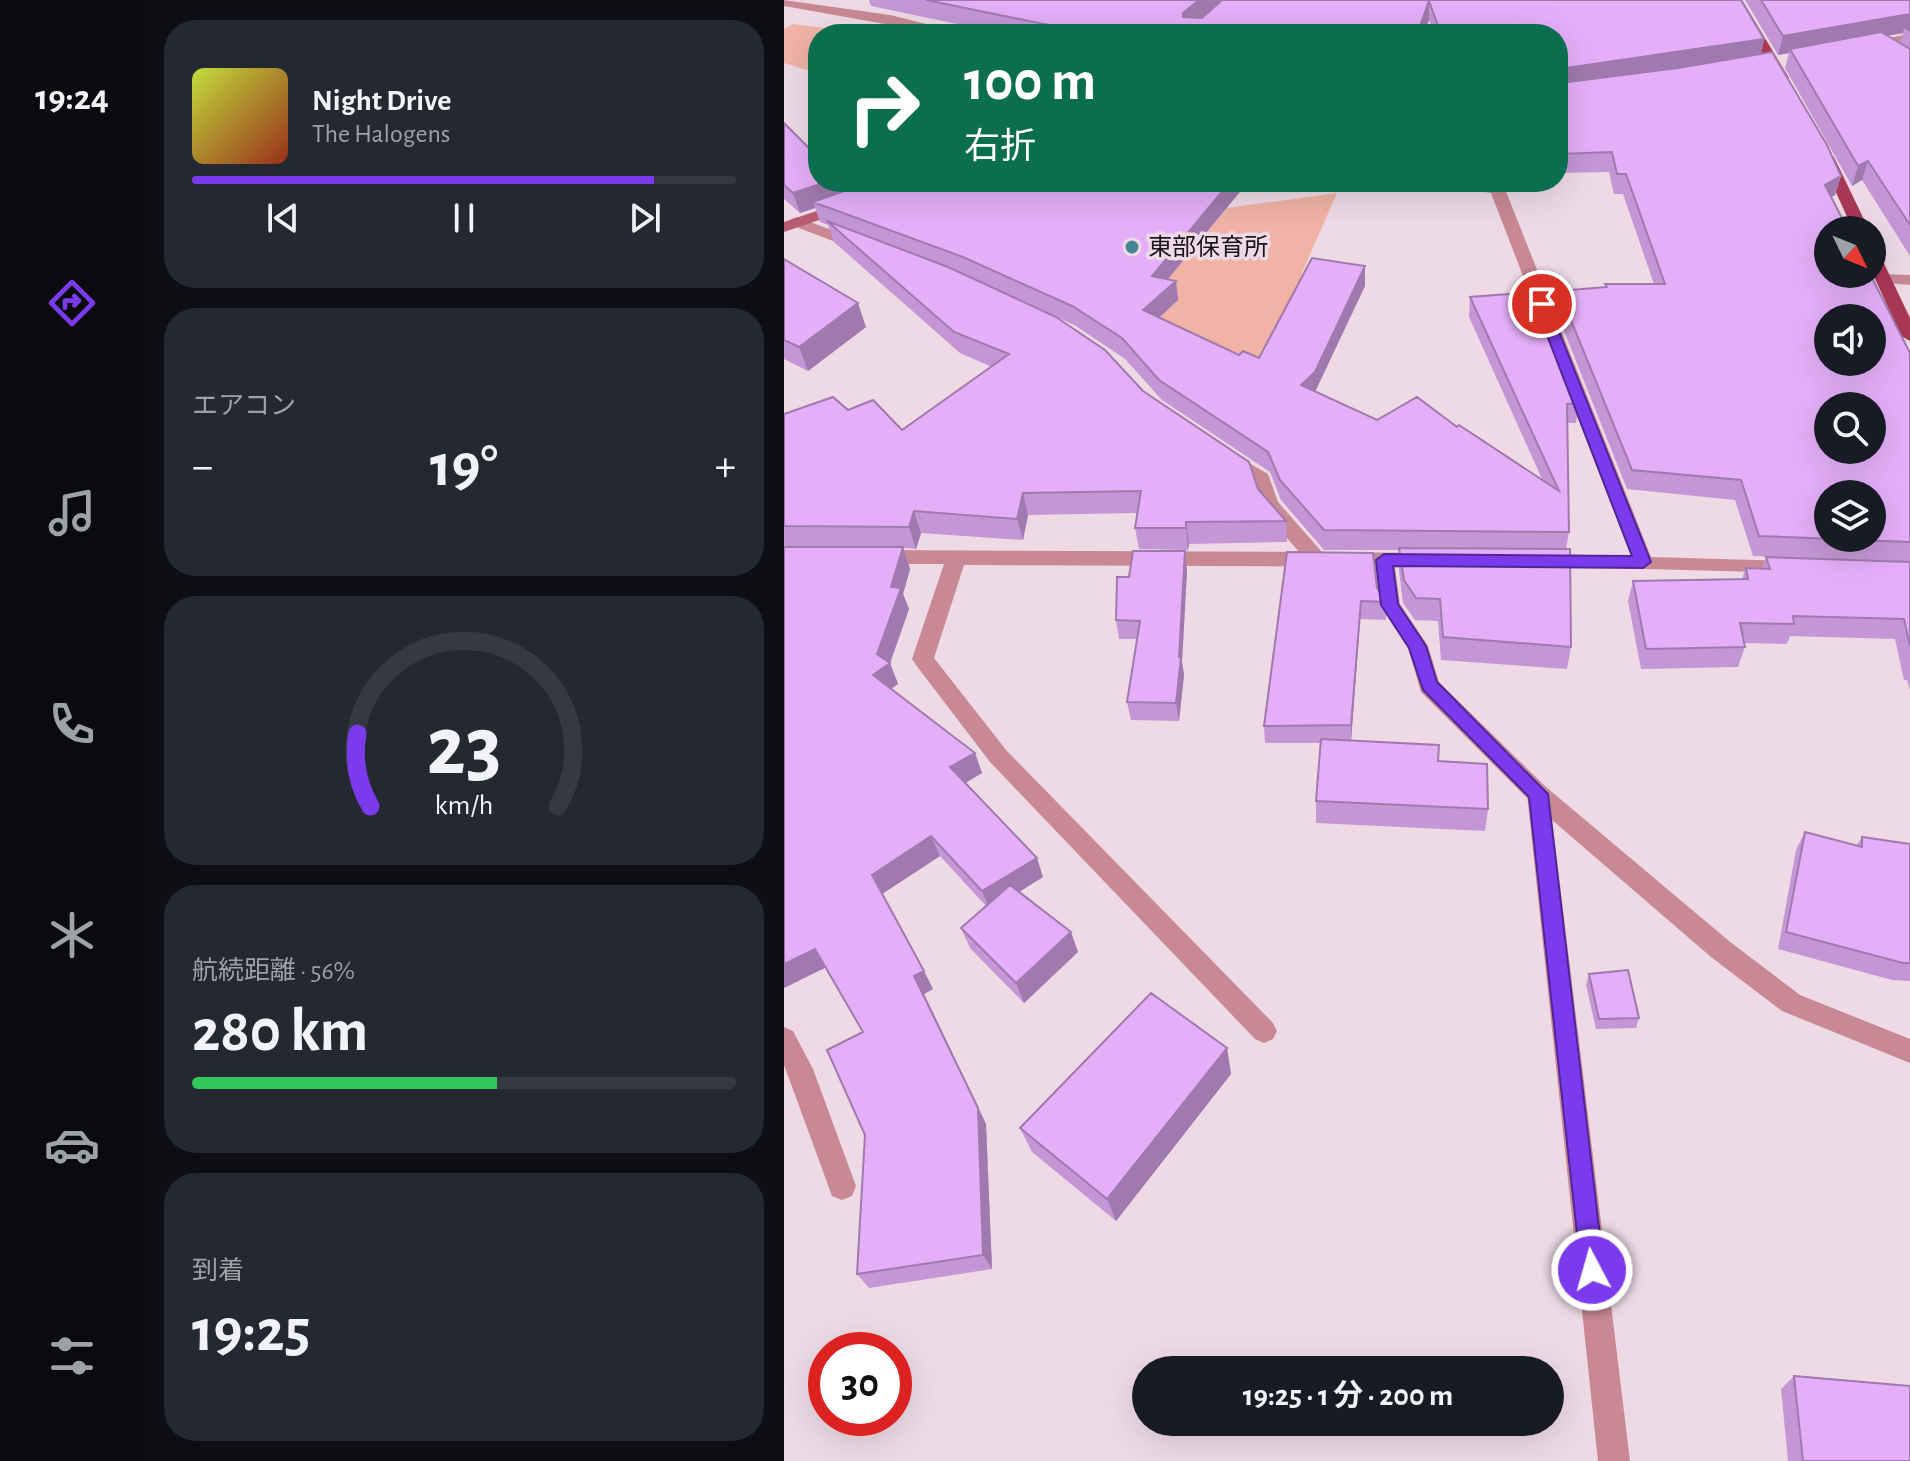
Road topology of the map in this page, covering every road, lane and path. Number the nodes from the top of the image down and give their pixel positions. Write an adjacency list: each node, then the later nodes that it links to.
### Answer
1 (1736, 0): 8 (main road)
2 (784, 2): 3 (street)
3 (913, 24)
4 (1910, 38): 5 (street)
5 (1880, 44): 6 (street); 7 (street)
6 (1849, 48)
7 (1900, 58)
8 (1788, 88)
9 (1817, 138): 12 (main road)
10 (1498, 192): 26 (street)
11 (869, 198): 13 (main road)
12 (1854, 216)
13 (790, 225): 14 (street)
14 (872, 250)
15 (1886, 279): 16 (street)
16 (1910, 280)
17 (1886, 285): 18 (main road)
18 (1910, 336)
19 (1213, 446): 22 (street)
20 (862, 557): 21 (street)
21 (956, 557): 22 (street); 29 (street)
22 (1316, 559): 23 (street)
23 (1384, 560): 24 (street); 28 (street)
24 (1445, 560)
25 (1521, 561): 26 (street)
26 (1643, 562): 27 (street)
27 (1816, 569)
28 (1538, 794): 31 (street); 33 (street)
29 (1264, 1031)
30 (784, 1039): 32 (street)
31 (1910, 1051)
32 (842, 1186)
33 (1614, 1461)

